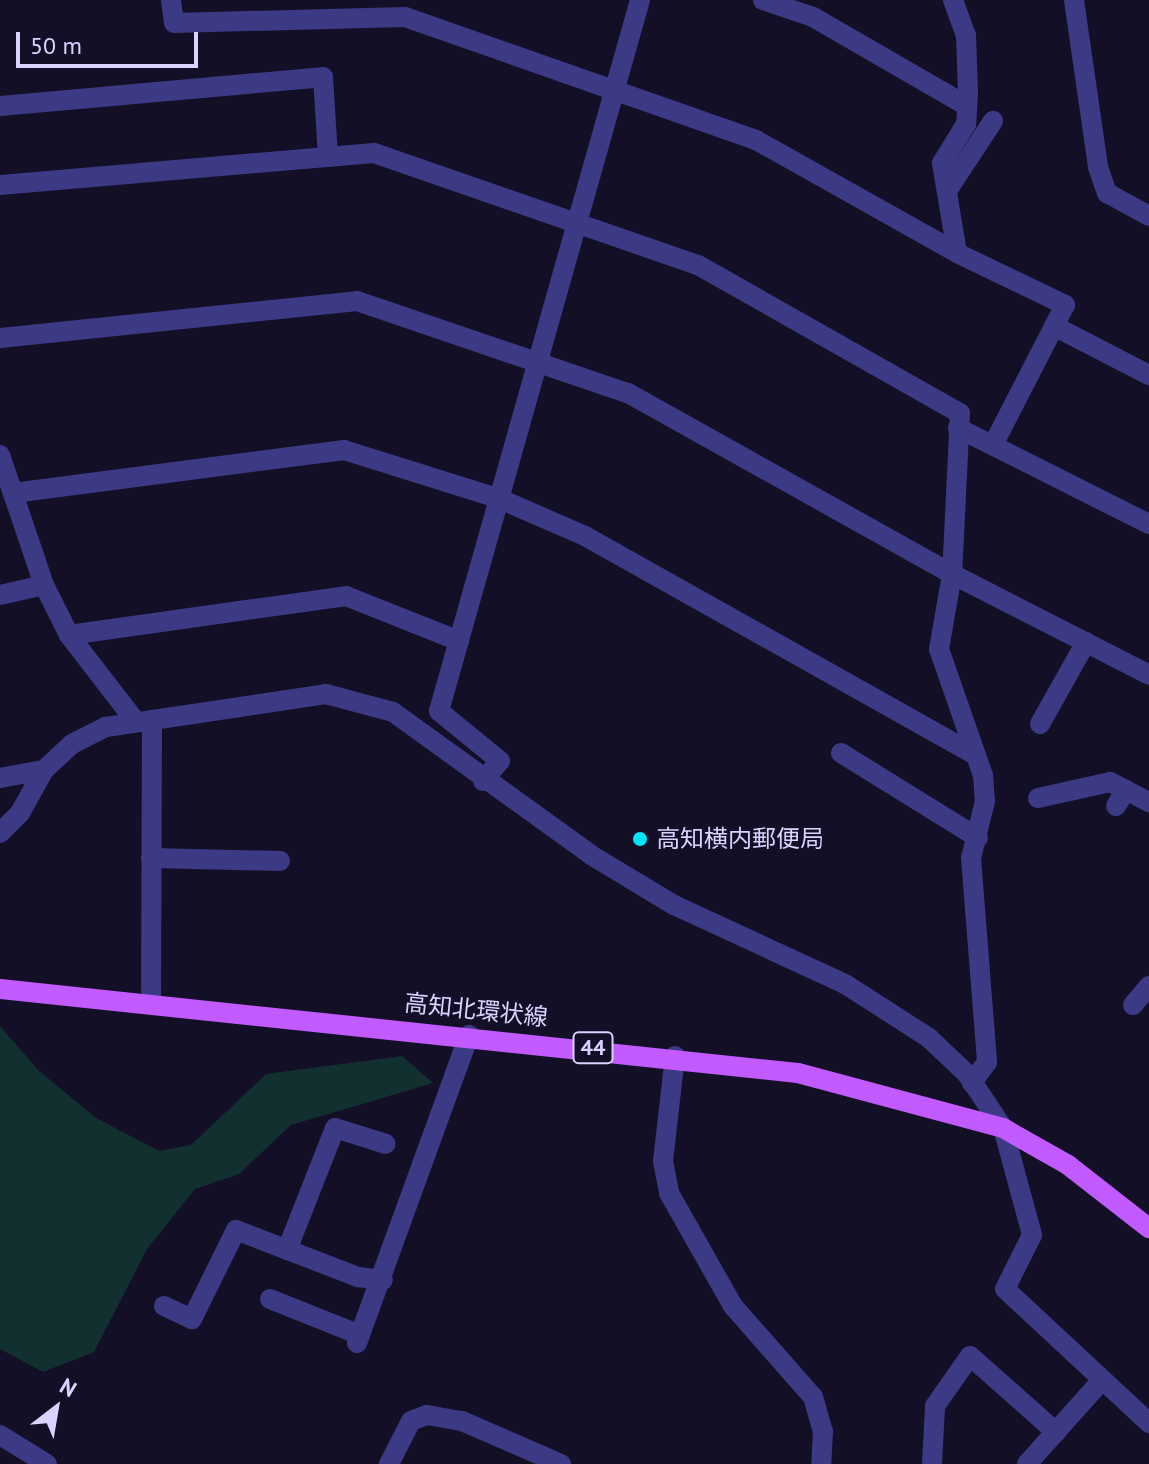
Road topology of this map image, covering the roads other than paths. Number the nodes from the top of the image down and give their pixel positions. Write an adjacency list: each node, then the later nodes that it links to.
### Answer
1 (640, 0): 6 (street)
2 (763, 0): 8 (street)
3 (953, 0): 8 (street)
4 (1074, 0): 13 (street)
5 (171, 1): 6 (street)
6 (615, 90): 14 (street); 15 (street)
7 (0, 106): 10 (street)
8 (967, 106): 12 (street)
9 (993, 121): 12 (street)
10 (328, 157): 11 (street); 14 (street)
11 (0, 185)
12 (947, 191): 15 (street)
13 (1149, 216)
14 (577, 224): 18 (street); 20 (street)
15 (957, 253): 16 (street)
16 (1054, 326): 19 (street); 21 (street)
17 (0, 338): 18 (street)
18 (538, 363): 24 (street); 26 (street)
19 (1149, 375)
20 (958, 428): 21 (street); 26 (street)
21 (993, 445): 25 (street)
22 (1, 459): 23 (street)
23 (13, 493): 24 (street); 27 (street)
24 (500, 499): 30 (street); 36 (street)
25 (1149, 524)
26 (952, 574): 31 (street); 36 (street)
27 (44, 585): 28 (street); 29 (street)
28 (0, 595)
29 (69, 635): 30 (street); 33 (street)
30 (459, 641): 39 (street)
31 (1086, 642): 32 (street); 34 (street)
32 (1149, 675)
33 (144, 721): 37 (street); 39 (street); 44 (street)
34 (1040, 724)
35 (841, 753): 43 (street)
36 (973, 754): 43 (street)
37 (44, 770): 38 (street); 42 (street)
38 (0, 778)
39 (483, 781): 52 (street)
40 (1038, 798): 41 (street)
41 (1149, 802)
42 (0, 833)
43 (978, 838): 52 (street)
44 (151, 858): 45 (street); 48 (street)
45 (280, 861)
46 (1149, 986): 49 (street)
47 (0, 989): 48 (main road, 高知北環状線 / 44)
48 (151, 1004): 50 (main road, 高知北環状線 / 44)
49 (1133, 1005)
50 (469, 1035): 51 (main road, 高知北環状線 / 44); 57 (street)
51 (675, 1056): 53 (main road, 高知北環状線 / 44); 68 (street)
52 (972, 1083): 53 (street)
53 (1003, 1128): 55 (main road, 高知北環状線 / 44); 60 (street)
54 (386, 1144): 56 (street)
55 (1149, 1228)
56 (287, 1250): 57 (street); 59 (street)
57 (383, 1280): 58 (street)
58 (270, 1299)
59 (164, 1306)
60 (1102, 1380): 61 (street); 62 (street)
61 (1149, 1423)
62 (1056, 1432): 69 (street); 70 (street)
63 (0, 1435): 65 (street)
64 (523, 1456): 66 (street); 67 (street)
65 (47, 1464)
66 (389, 1464)
67 (561, 1464)
68 (821, 1464)
69 (932, 1464)
70 (1027, 1464)

